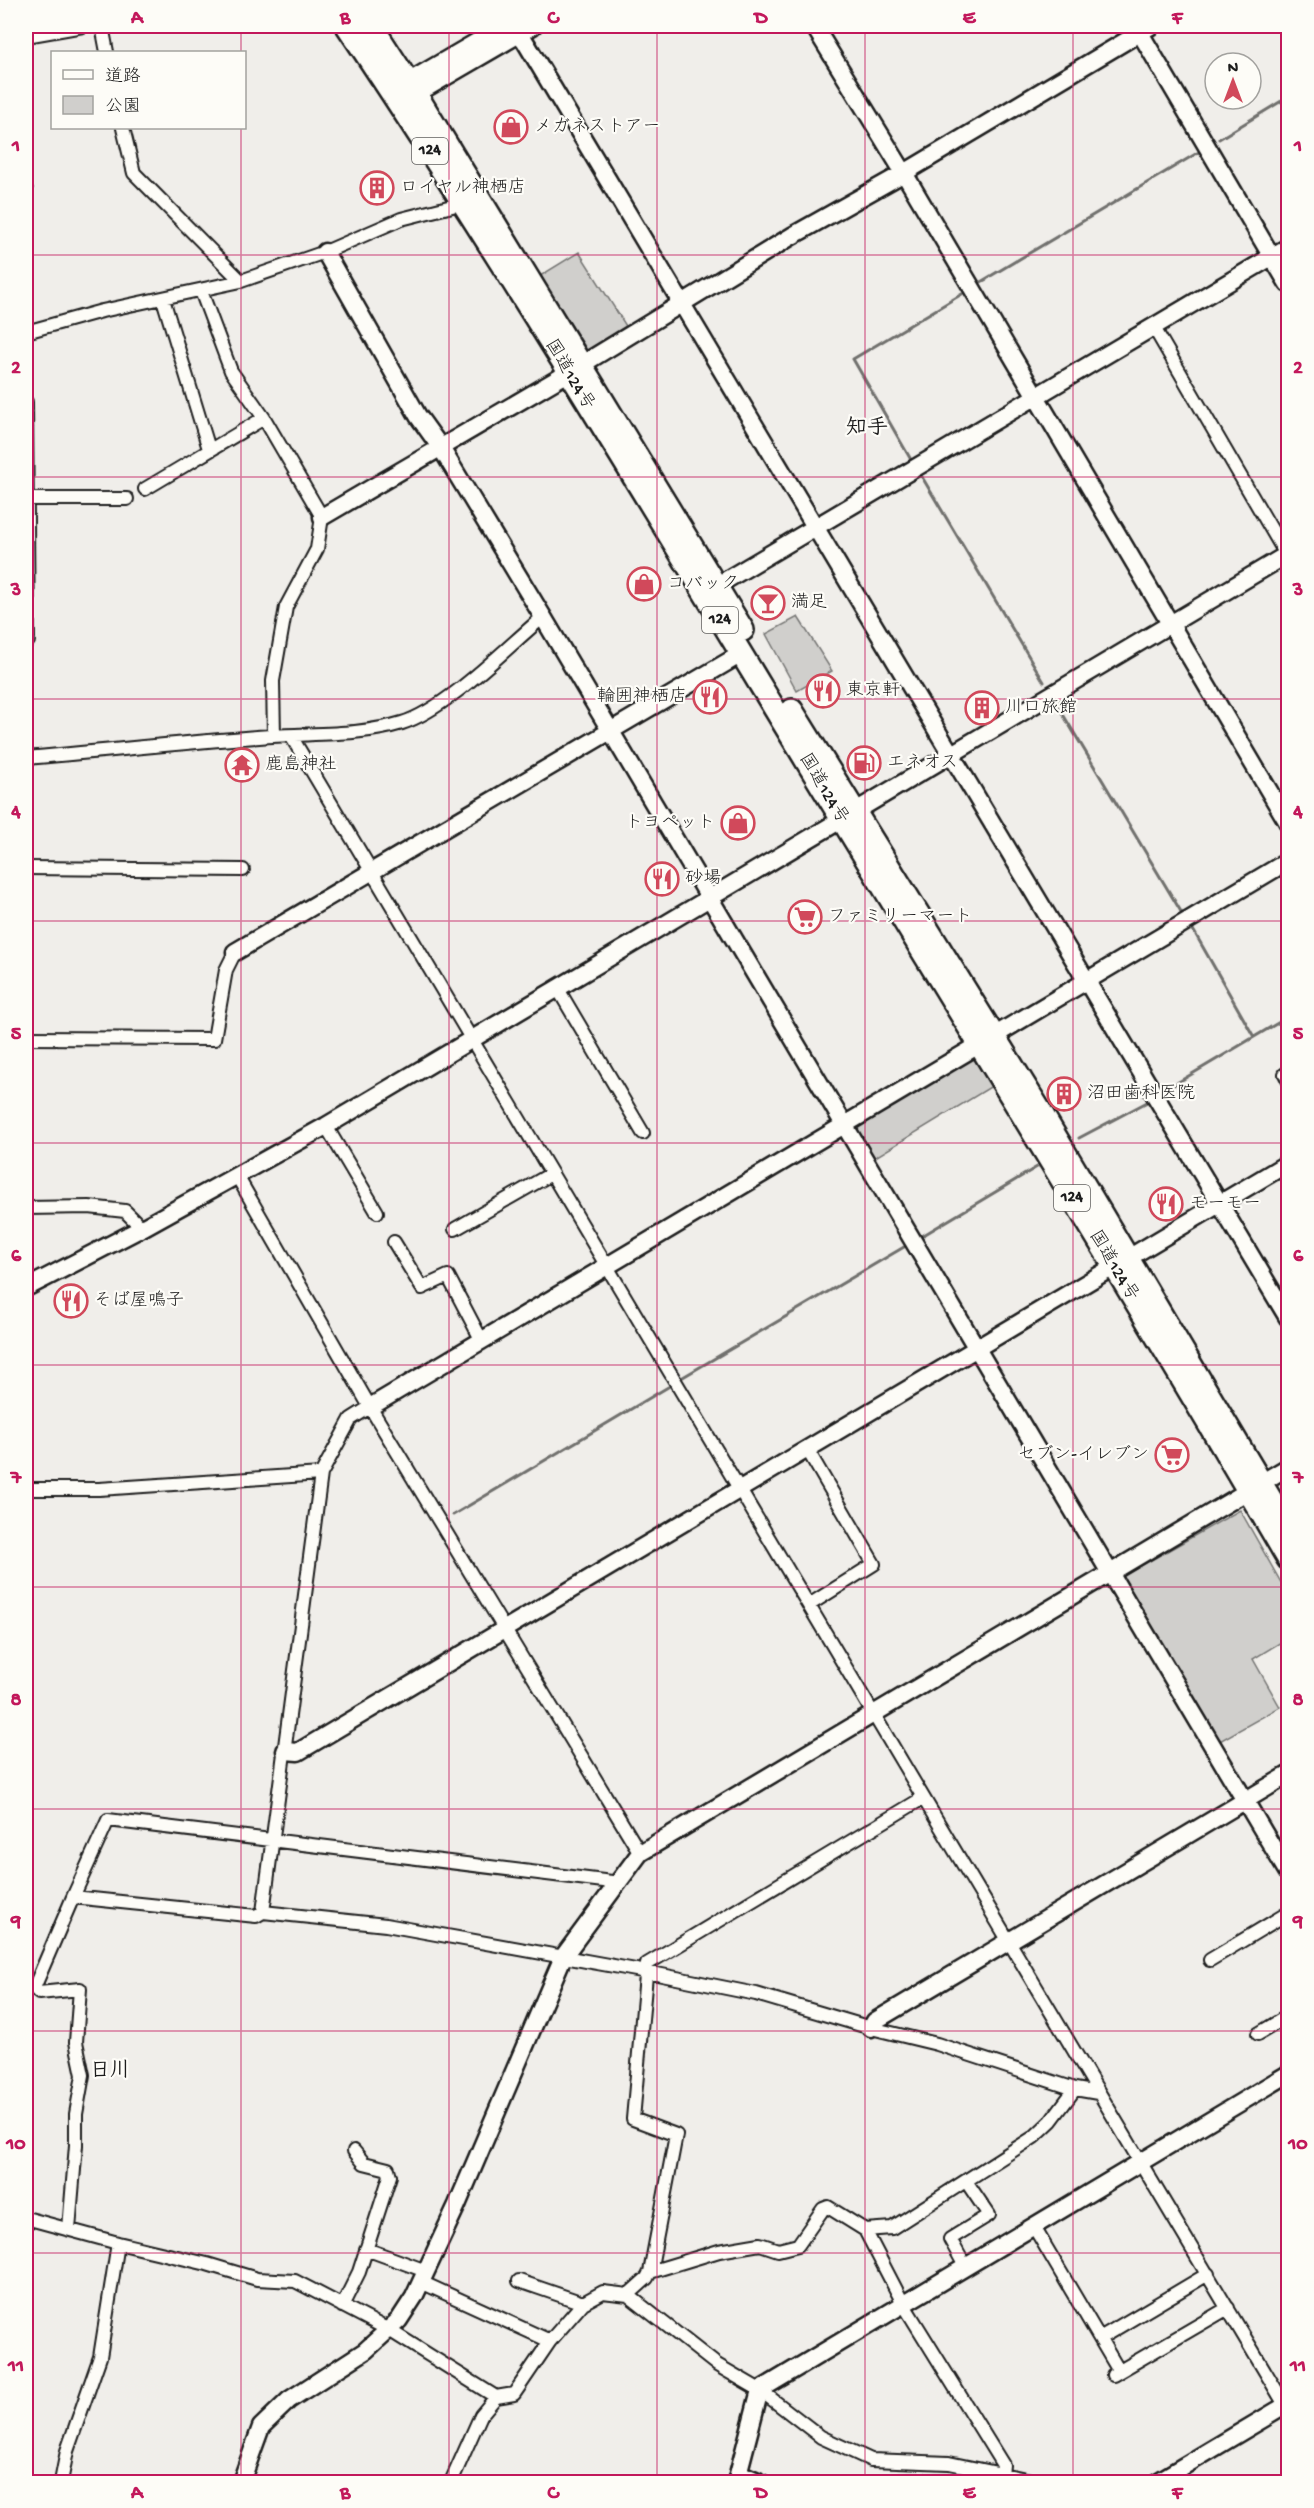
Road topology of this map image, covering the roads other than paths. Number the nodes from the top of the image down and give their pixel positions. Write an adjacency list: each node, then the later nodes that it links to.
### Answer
1 (83, 26): 9 (street)
2 (102, 26): 10 (street)
3 (347, 26): 12 (highway, 国道124号 / 124)
4 (372, 26): 11 (highway, 国道124号 / 124)
5 (504, 26): 11 (street)
6 (814, 26): 14 (street)
7 (1142, 28): 14 (street); 19 (street)
8 (526, 29): 11 (street); 25 (street)
9 (26, 36)
10 (107, 51)
11 (412, 88): 12 (street); 28 (highway, 国道124号 / 124)
12 (396, 99): 16 (highway, 国道124号 / 124)
13 (123, 129): 20 (street)
14 (904, 173): 25 (street); 29 (street)
15 (26, 190): 23 (street)
16 (464, 203): 18 (street); 28 (highway, 国道124号 / 124)
17 (1288, 247): 19 (street)
18 (325, 252): 20 (street); 32 (street)
19 (1272, 256): 21 (street); 26 (street)
20 (241, 281): 22 (street)
21 (1288, 284)
22 (201, 291): 24 (street); 31 (street)
23 (26, 293)
24 (164, 299): 27 (street); 33 (street)
25 (681, 305): 28 (street); 39 (street)
26 (1153, 326): 29 (street); 40 (street)
27 (26, 332)
28 (575, 369): 32 (street); 42 (highway, 国道124号 / 124); 46 (highway, 国道124号 / 124)
29 (1035, 397): 39 (street); 44 (street)
30 (26, 402): 35 (street)
31 (264, 418): 33 (street); 38 (street)
32 (441, 448): 38 (street); 43 (street)
33 (209, 450): 34 (street)
34 (145, 489)
35 (26, 490): 36 (street)
36 (26, 499): 37 (street); 41 (street)
37 (127, 499)
38 (322, 517): 48 (street)
39 (815, 527): 42 (street); 50 (street)
40 (1288, 556): 44 (street)
41 (26, 570): 45 (street)
42 (716, 586): 52 (highway, 国道124号 / 124)
43 (543, 617): 47 (street); 49 (street)
44 (1171, 624): 50 (street); 53 (street)
45 (26, 641)
46 (741, 654): 47 (street); 52 (highway, 国道124号 / 124)
47 (611, 731): 57 (street); 58 (street)
48 (274, 736): 49 (street); 51 (street)
49 (291, 736): 57 (street)
50 (951, 754): 52 (street); 60 (street)
51 (26, 758)
52 (848, 815): 58 (street); 64 (highway, 国道124号 / 124)
53 (1288, 823)
54 (1288, 861): 60 (street)
55 (26, 868): 56 (street)
56 (243, 870)
57 (372, 873): 59 (street); 63 (street)
58 (710, 898): 61 (street); 65 (street)
59 (235, 952): 62 (street)
60 (1086, 981): 64 (street); 71 (street)
61 (558, 989): 63 (street); 67 (street)
62 (26, 1038)
63 (473, 1040): 66 (street); 69 (street)
64 (988, 1041): 65 (street); 77 (highway, 国道124号 / 124)
65 (844, 1124): 78 (street); 82 (street)
66 (326, 1126): 70 (street); 73 (street)
67 (643, 1133)
68 (1288, 1163): 71 (street)
69 (551, 1174): 75 (street); 78 (street)
70 (237, 1176): 74 (street); 83 (street)
71 (1220, 1204): 77 (street); 80 (street)
72 (26, 1208): 74 (street)
73 (377, 1212)
74 (142, 1228): 79 (street)
75 (455, 1229)
76 (394, 1242): 81 (street)
77 (1121, 1262): 82 (street); 87 (highway, 国道124号 / 124)
78 (606, 1267): 81 (street); 89 (street)
79 (26, 1288)
80 (1288, 1318)
81 (482, 1341): 83 (street)
82 (977, 1348): 84 (street); 92 (street)
83 (370, 1407): 86 (street); 94 (street)
84 (807, 1449): 89 (street); 93 (street)
85 (1288, 1467): 87 (street)
86 (321, 1474): 88 (street); 96 (street)
87 (1256, 1487): 90 (highway, 国道124号 / 124); 91 (highway, 国道124号 / 124); 92 (street)
88 (26, 1488)
89 (740, 1489): 93 (street); 94 (street)
90 (1288, 1528)
91 (1288, 1559)
92 (1111, 1573): 95 (street); 99 (street)
93 (809, 1605): 95 (street)
94 (505, 1629): 96 (street); 101 (street)
95 (874, 1714): 98 (street); 101 (street)
96 (285, 1751): 100 (street)
97 (1288, 1774): 99 (street)
98 (923, 1798): 107 (street); 110 (street)
99 (1246, 1801): 102 (street); 107 (street)
100 (273, 1841): 103 (street); 104 (street); 105 (street)
101 (640, 1853): 103 (street)
102 (1288, 1873)
103 (620, 1882): 108 (street)
104 (73, 1897): 105 (street); 122 (street)
105 (263, 1912): 108 (street)
106 (1288, 1913): 109 (street)
107 (1010, 1942): 112 (street); 116 (street)
108 (563, 1957): 110 (street); 129 (street)
109 (1210, 1960)
110 (647, 1972): 112 (street); 127 (street)
111 (1288, 2016): 113 (street)
112 (871, 2028): 115 (street)
113 (1258, 2034)
114 (1288, 2074): 118 (street)
115 (1075, 2089): 116 (street); 119 (street)
116 (1098, 2094): 118 (street)
117 (354, 2151): 125 (street)
118 (1141, 2162): 121 (street); 128 (street)
119 (966, 2181): 123 (street); 126 (street)
120 (26, 2217): 122 (street)
121 (1034, 2227): 126 (street); 137 (street)
122 (69, 2229): 124 (street)
123 (865, 2230): 127 (street); 133 (street)
124 (118, 2243): 134 (street); 144 (street)
125 (366, 2249): 129 (street); 134 (street)
126 (966, 2268): 133 (street)
127 (650, 2272): 131 (street)
128 (1208, 2274): 135 (street); 137 (street)
129 (423, 2276): 136 (street); 138 (street)
130 (519, 2281): 132 (street)
131 (628, 2295): 132 (street); 139 (street)
132 (583, 2302): 138 (street)
133 (904, 2305): 139 (street); 142 (street)
134 (342, 2306): 136 (street)
135 (1228, 2308): 137 (street); 141 (street)
136 (389, 2331): 140 (street); 145 (street)
137 (1100, 2338)
138 (550, 2341): 140 (street)
139 (760, 2390): 142 (street); 143 (street)
140 (495, 2397): 146 (street)
141 (1288, 2407): 149 (street)
142 (1002, 2474): 148 (street)
143 (738, 2478): 147 (street)
144 (61, 2482)
145 (241, 2482)
146 (451, 2482)
147 (760, 2482)
148 (1040, 2482)
149 (1157, 2482)

